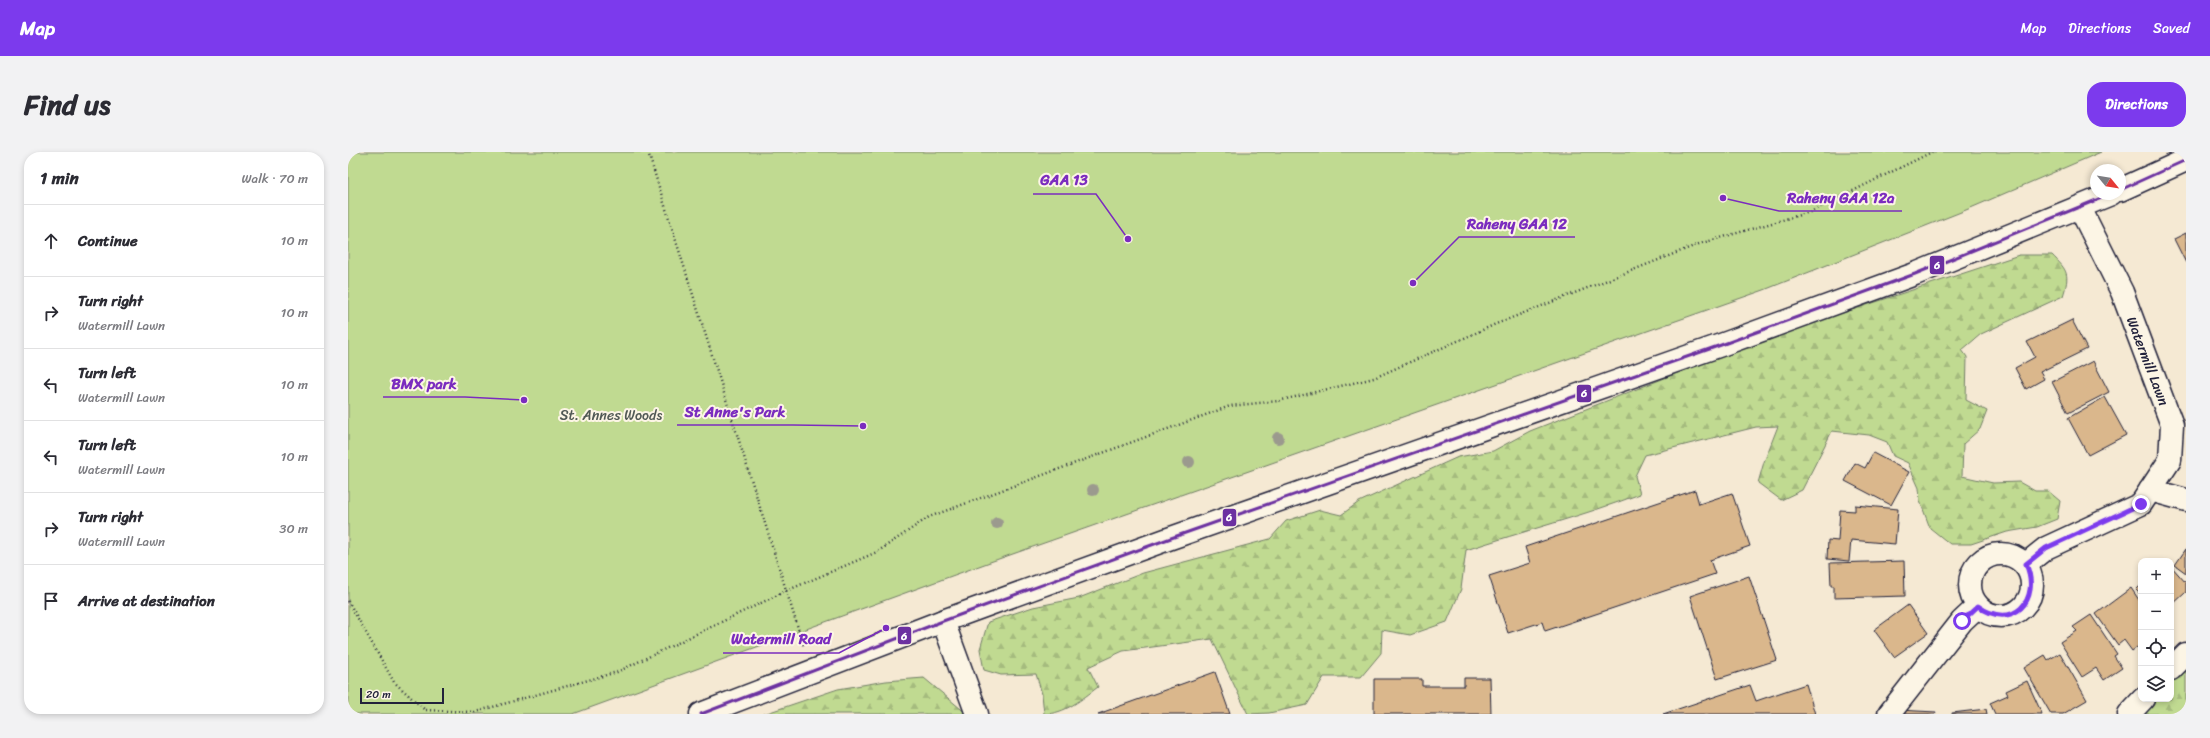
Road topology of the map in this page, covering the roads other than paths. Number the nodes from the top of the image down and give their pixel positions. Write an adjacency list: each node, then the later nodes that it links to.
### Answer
1 (2186, 160): 2 (main road)
2 (2126, 187)
3 (2098, 200): 4 (main road)
4 (2080, 208): 5 (main road, Watermill Lawn); 9 (main road)
5 (2150, 490): 6 (main road); 7 (main road, Watermill Lawn)
6 (2186, 500)
7 (2026, 564): 8 (main road); 8 (main road)
8 (1978, 606): 15 (main road)
9 (942, 621): 13 (main road); 14 (main road)
10 (2186, 654): 11 (main road)
11 (2174, 666)
12 (2140, 702): 16 (main road)
13 (701, 714)
14 (977, 714)
15 (1889, 714)
16 (2129, 714)

